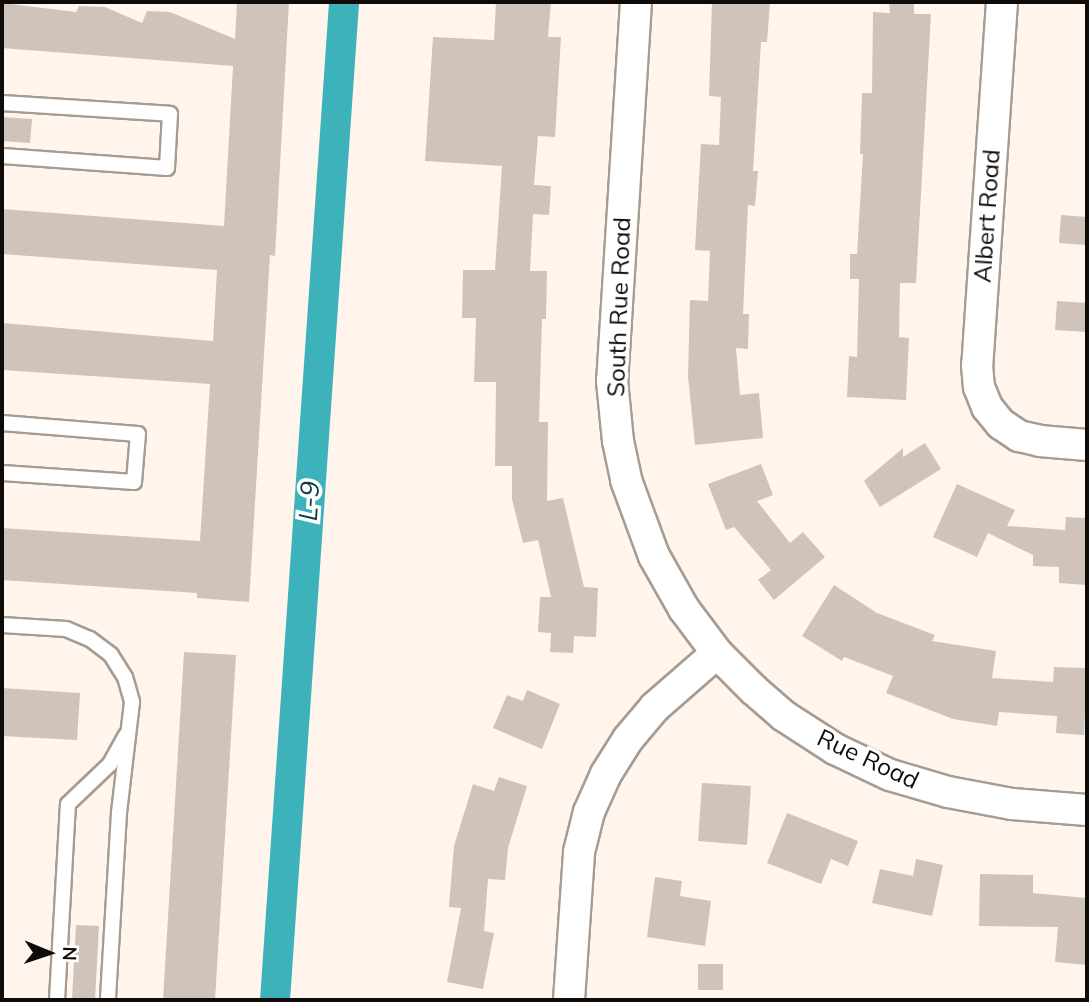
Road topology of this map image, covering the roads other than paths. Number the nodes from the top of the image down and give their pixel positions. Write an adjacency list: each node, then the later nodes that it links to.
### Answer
1 (636, 2): 9 (street, South Rue Road)
2 (1002, 2): 6 (street, Albert Road)
3 (2, 103): 4 (lane)
4 (2, 156)
5 (2, 423): 7 (lane)
6 (1087, 445)
7 (2, 473)
8 (2, 625): 10 (lane)
9 (718, 653): 11 (street, Rue Road); 14 (street)
10 (130, 728): 12 (lane); 13 (lane)
11 (1087, 810)
12 (57, 1000)
13 (108, 1000)
14 (569, 1000)

